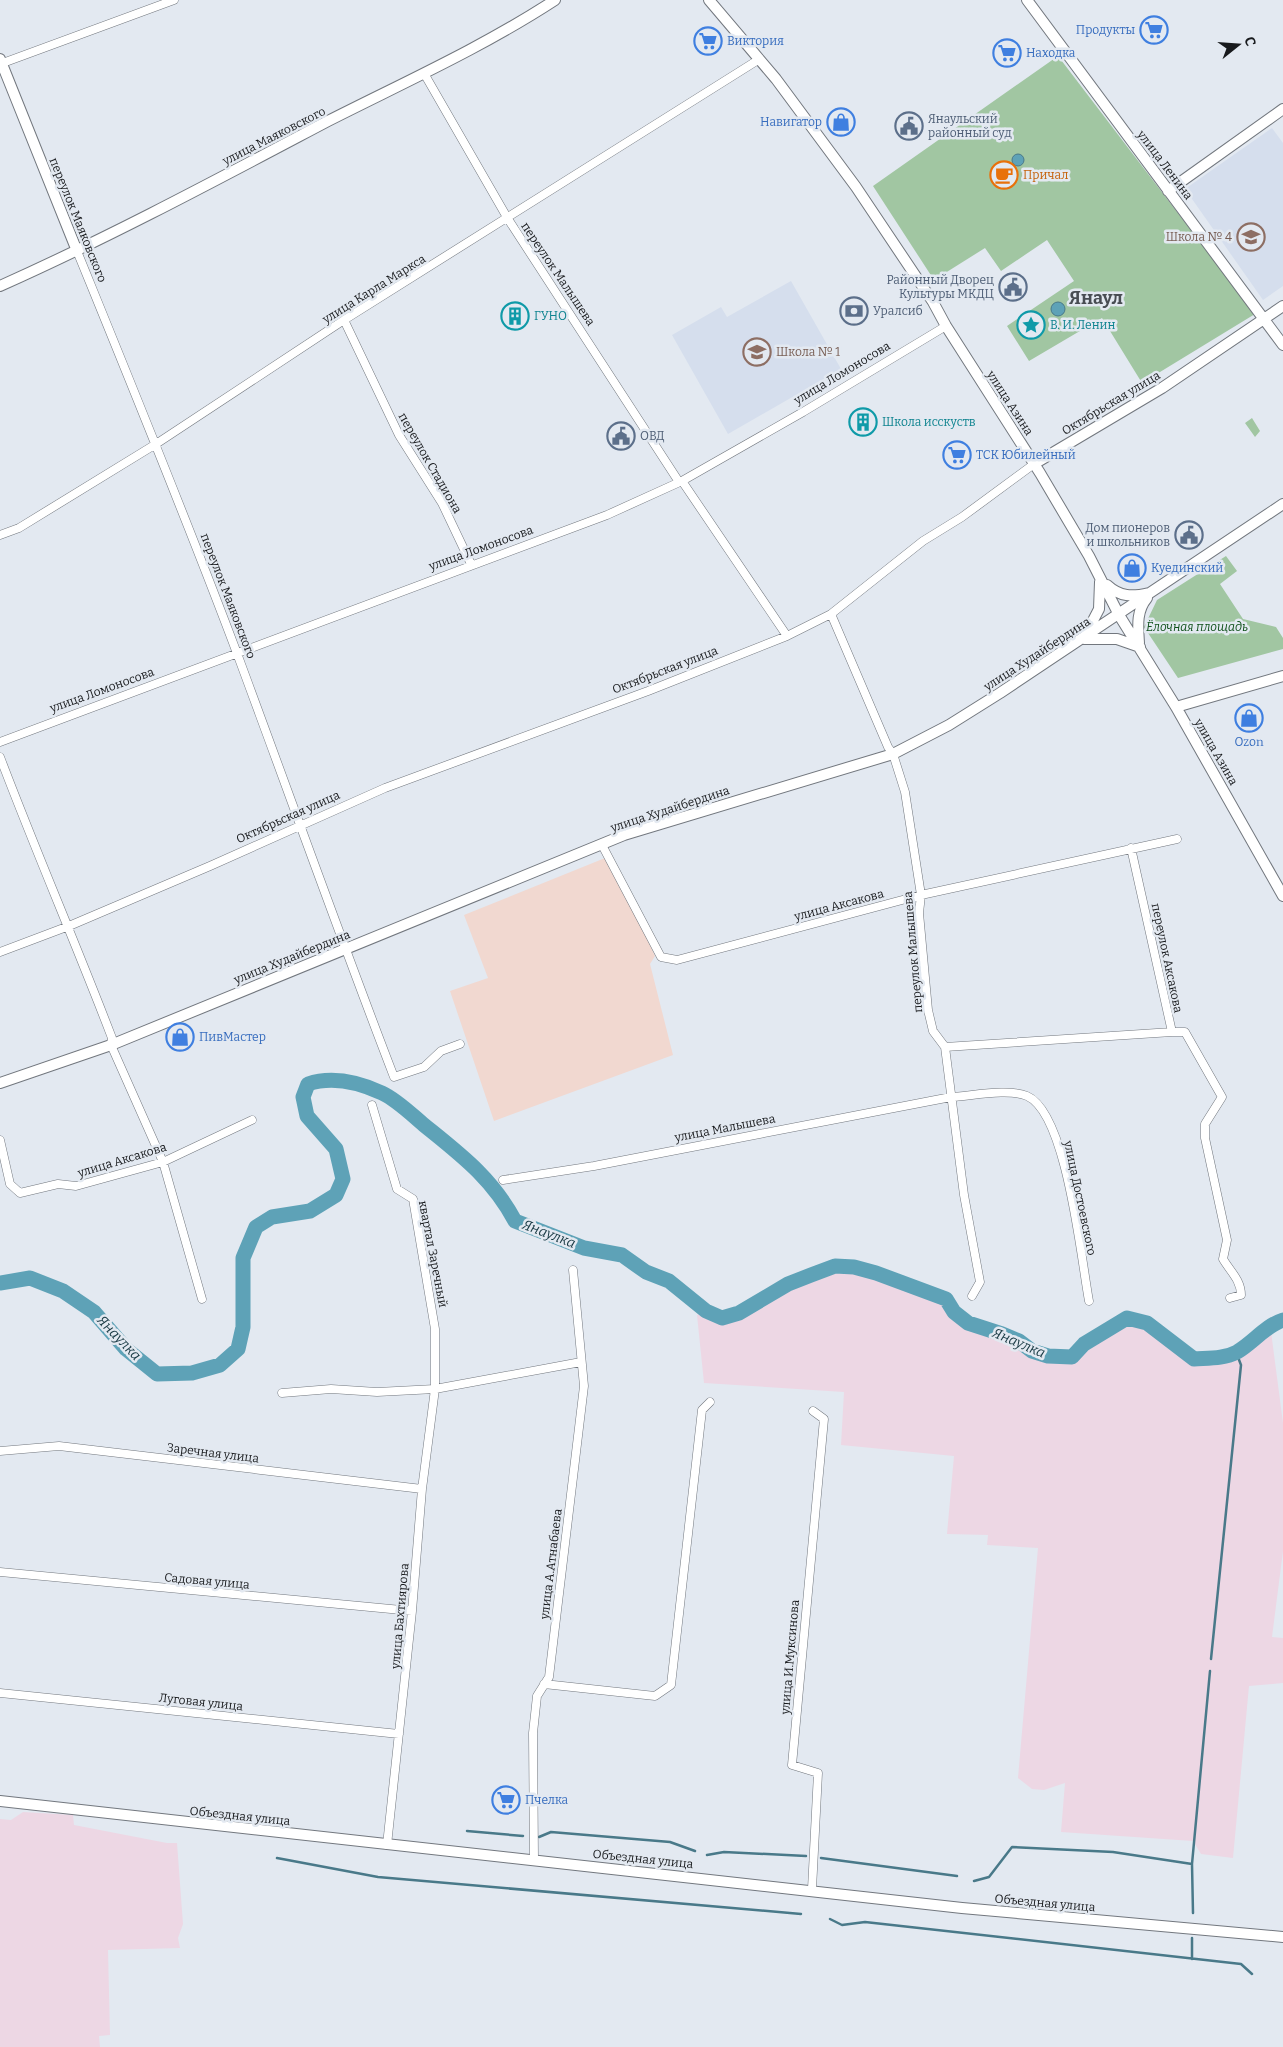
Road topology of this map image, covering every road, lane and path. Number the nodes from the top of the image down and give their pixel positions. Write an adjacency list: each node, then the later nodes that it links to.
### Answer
1 (174, 0): 7 (street)
2 (556, 0): 5 (street, улица Маяковского)
3 (709, 0): 6 (street, улица Азина)
4 (1027, 0): 10 (street, улица Ленина)
5 (545, 3): 8 (street, улица Маяковского)
6 (758, 60): 11 (street, улица Карла Маркса); 17 (street, улица Азина)
7 (0, 62): 12 (street, переулок Маяковского)
8 (425, 75): 11 (street, переулок Малышева); 12 (street, улица Маяковского)
9 (1283, 109): 10 (street)
10 (1168, 191): 15 (street, улица Ленина)
11 (508, 219): 16 (street, улица Карла Маркса); 21 (street, переулок Малышева)
12 (77, 251): 13 (street, улица Маяковского); 19 (street, переулок Маяковского)
13 (0, 286)
14 (1283, 306): 15 (street, Октябрьская улица)
15 (1265, 318): 18 (street, улица Ленина); 20 (street, Октябрьская улица)
16 (344, 320): 19 (street, улица Карла Маркса); 24 (street, переулок Стадиона)
17 (946, 326): 20 (street, улица Азина); 21 (street, улица Ломоносова)
18 (1283, 345)
19 (156, 444): 23 (street, улица Карла Маркса); 32 (street, переулок Маяковского)
20 (1034, 464): 25 (street, улица Азина); 27 (street, Октябрьская улица)
21 (681, 482): 24 (street, улица Ломоносова); 29 (street, переулок Малышева)
22 (1283, 504): 26 (street, улица Худайбердина)
23 (0, 535)
24 (471, 564): 32 (street, улица Ломоносова)
25 (1099, 578): 26 (street); 28 (street, улица Азина); 30 (street)
26 (1152, 593): 28 (street, улица Худайбердина); 31 (street)
27 (831, 614): 29 (street, Октябрьская улица); 36 (street, переулок Малышева)
28 (1119, 615): 30 (street, улица Худайбердина); 31 (street, улица Азина)
29 (787, 636): 38 (street, Октябрьская улица)
30 (1083, 639): 31 (street); 36 (street, улица Худайбердина)
31 (1140, 647): 34 (street, улица Азина)
32 (237, 654): 35 (street, улица Ломоносова); 38 (street, переулок Маяковского)
33 (1283, 676): 34 (street)
34 (1176, 707): 43 (street, улица Азина)
35 (0, 742)
36 (893, 754): 40 (street, улица Худайбердина); 42 (street, переулок Малышева)
37 (0, 757): 44 (street)
38 (300, 825): 44 (street, Октябрьская улица); 45 (street, переулок Маяковского)
39 (1178, 839): 41 (street, улица Аксакова)
40 (602, 845): 42 (street, улица Аксакова); 45 (street, улица Худайбердина)
41 (1132, 848): 42 (street, улица Аксакова); 47 (street, переулок Аксакова)
42 (921, 895): 50 (street, переулок Малышева)
43 (1283, 896)
44 (69, 926): 46 (street, Октябрьская улица); 49 (street)
45 (344, 950): 48 (street, переулок Маяковского); 49 (street, улица Худайбердина)
46 (0, 952)
47 (1172, 1032): 50 (street); 60 (street, переулок Аксакова)
48 (460, 1044)
49 (112, 1045): 51 (street, улица Худайбердина); 56 (street)
50 (945, 1047): 52 (street, переулок Малышева)
51 (0, 1084)
52 (951, 1097): 57 (street, улица Малышева); 59 (street, переулок Малышева); 62 (street, улица Достоевского)
53 (372, 1105): 64 (street, квартал Заречный)
54 (252, 1120): 56 (street, улица Аксакова)
55 (0, 1140): 56 (street, улица Аксакова)
56 (163, 1162): 61 (street)
57 (503, 1180)
58 (572, 1270): 63 (street, улица А.Атнабаева)
59 (972, 1296)
60 (1230, 1298)
61 (202, 1299)
62 (1089, 1301)
63 (581, 1362): 64 (street); 72 (street, улица А.Атнабаева)
64 (435, 1389): 65 (street); 69 (street, улица Бахтиярова)
65 (282, 1393)
66 (710, 1402): 72 (street)
67 (813, 1411): 78 (street, улица И.Муксинова)
68 (0, 1451): 69 (street, Заречная улица)
69 (422, 1489): 71 (street, улица Бахтиярова)
70 (0, 1572): 71 (street, Садовая улица)
71 (412, 1611): 74 (street, улица Бахтиярова)
72 (544, 1684): 77 (street, улица А.Атнабаева)
73 (0, 1693): 74 (street, Луговая улица)
74 (399, 1734): 76 (street, улица Бахтиярова)
75 (0, 1801): 76 (street, Объездная улица)
76 (387, 1845): 77 (street, Объездная улица)
77 (534, 1860): 78 (street, Объездная улица)
78 (812, 1889): 79 (street, Объездная улица)
79 (1283, 1937)

